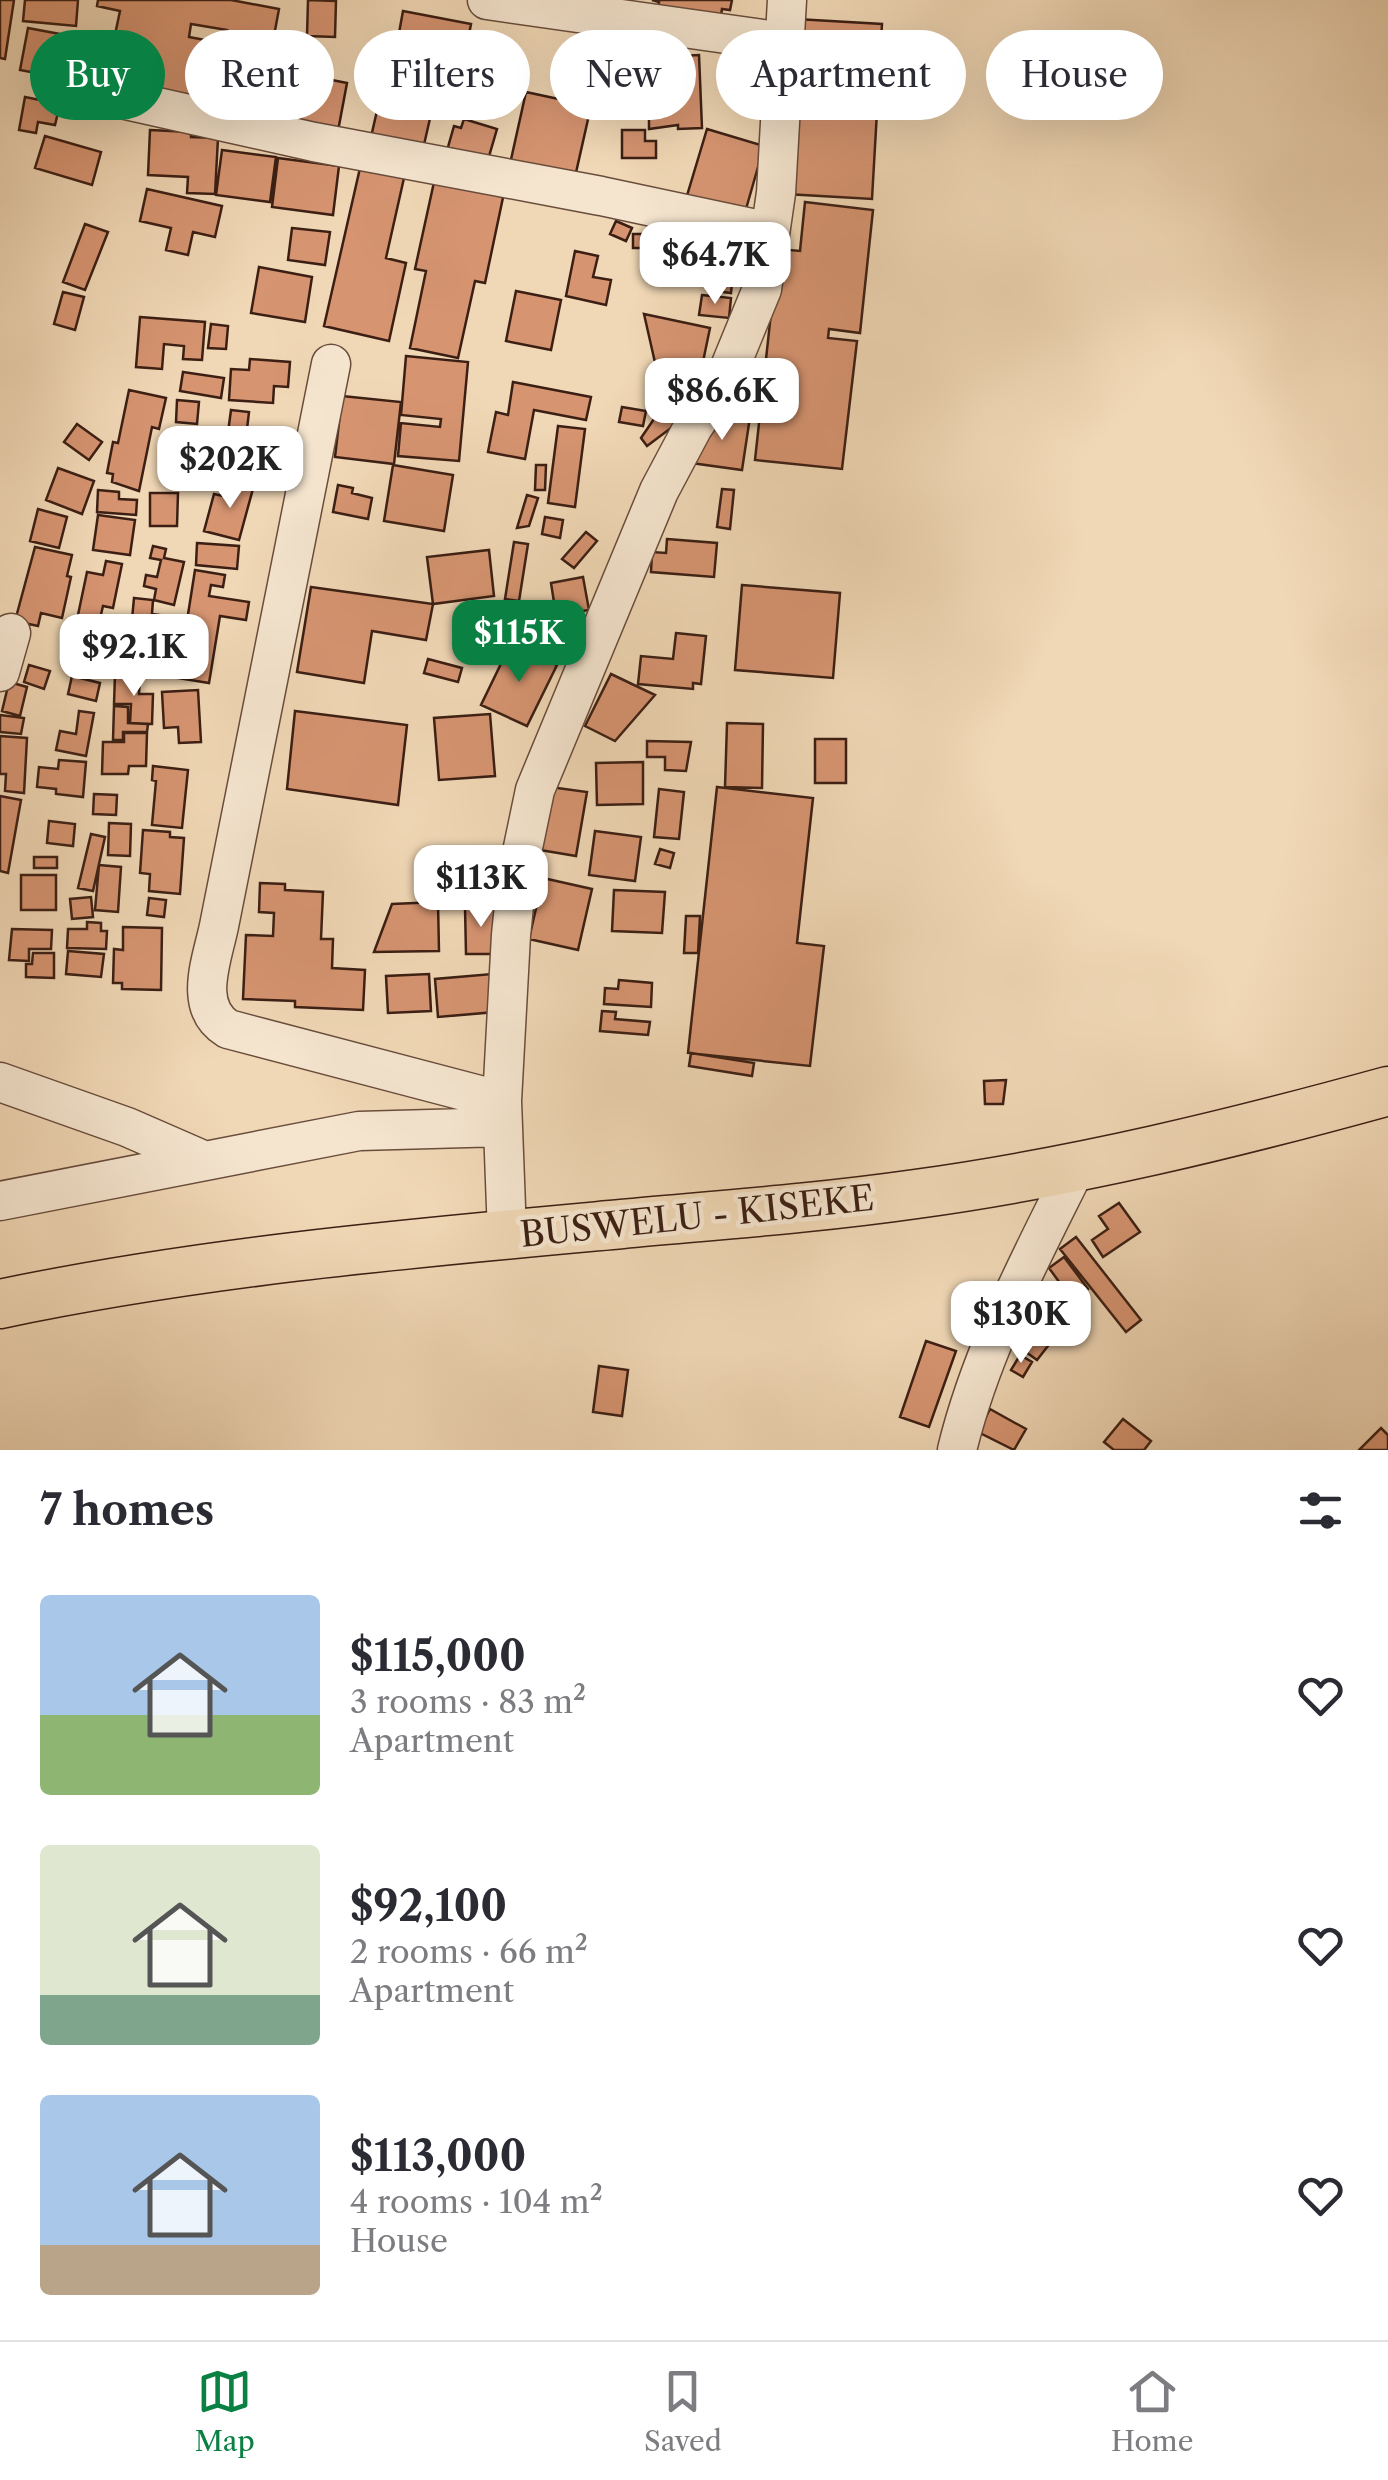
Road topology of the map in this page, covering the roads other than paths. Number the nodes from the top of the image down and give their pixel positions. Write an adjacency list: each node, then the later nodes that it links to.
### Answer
1 (487, 0): 4 (street)
2 (787, 0): 3 (street)
3 (784, 30)
4 (716, 32)
5 (165, 109): 7 (street)
6 (779, 120): 7 (street)
7 (770, 232): 13 (street)
8 (331, 364): 13 (street)
9 (11, 633): 10 (street)
10 (0, 672)
11 (0, 1082): 14 (street)
12 (1388, 1091): 15 (main road, BUSWELU - KISEKE)
13 (503, 1114): 14 (street); 17 (street)
14 (205, 1161): 16 (street)
15 (1075, 1169): 17 (main road, BUSWELU - KISEKE); 19 (street)
16 (0, 1201)
17 (507, 1234): 18 (main road, BUSWELU - KISEKE)
18 (0, 1304)
19 (957, 1450)

